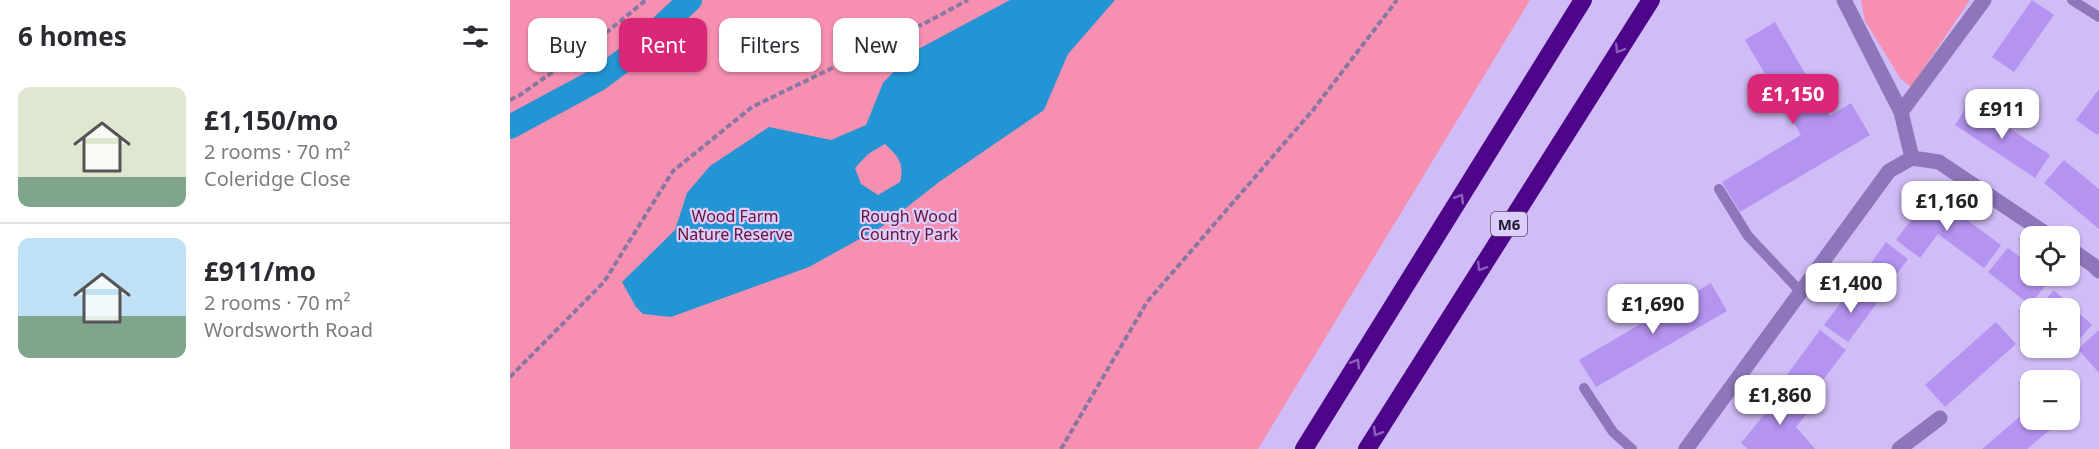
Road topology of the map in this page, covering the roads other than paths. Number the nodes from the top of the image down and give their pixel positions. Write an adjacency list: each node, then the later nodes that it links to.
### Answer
1 (1583, 0): 16 (highway, one-way to 1)
2 (1651, 0): 17 (highway, M6, one-way to 17)
3 (1844, 0): 7 (street)
4 (1984, 0): 7 (street)
5 (2072, 0): 6 (lane)
6 (2099, 17)
7 (1901, 112): 8 (street)
8 (1912, 158): 10 (street); 13 (street)
9 (1719, 189): 13 (lane)
10 (2035, 226)
11 (2080, 256): 12 (street)
12 (2099, 271)
13 (1801, 292): 19 (street)
14 (1584, 388): 18 (lane)
15 (1940, 418): 20 (street)
16 (1304, 449)
17 (1367, 449)
18 (1632, 449)
19 (1686, 449)
20 (1899, 449)

